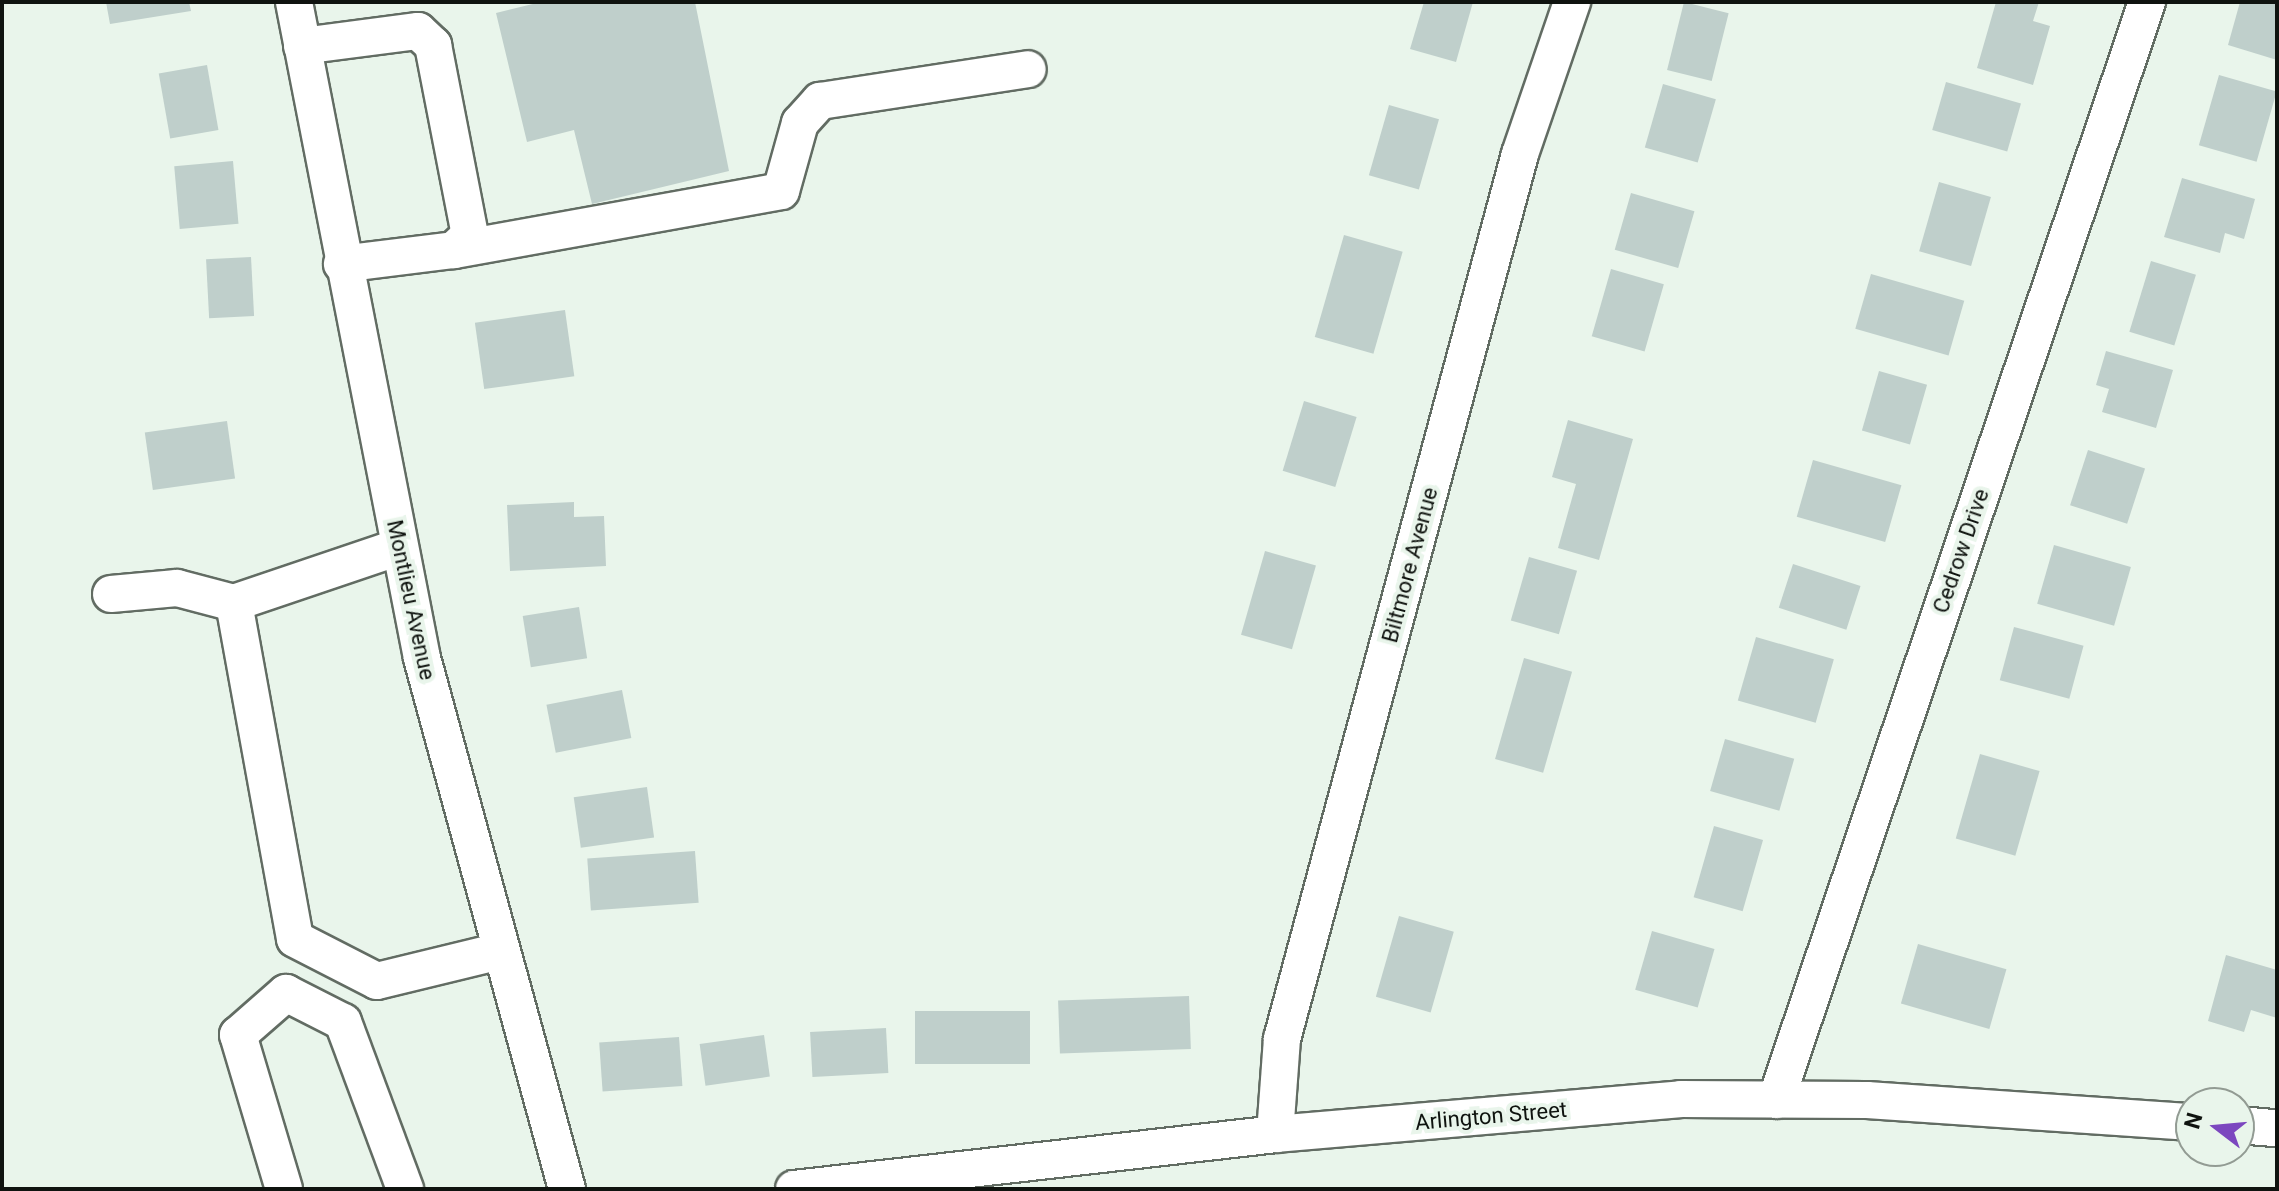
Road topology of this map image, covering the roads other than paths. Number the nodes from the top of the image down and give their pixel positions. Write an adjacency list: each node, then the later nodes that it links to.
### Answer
1 (294, 2): 4 (street, Montlieu Avenue)
2 (1572, 2): 16 (street, Biltmore Avenue)
3 (2147, 2): 12 (street, Cedrow Drive)
4 (302, 46): 6 (street); 7 (street, Montlieu Avenue)
5 (1028, 69): 6 (street)
6 (454, 250): 7 (street)
7 (342, 264): 8 (street, Montlieu Avenue)
8 (399, 547): 10 (street); 11 (street, Montlieu Avenue)
9 (111, 594): 10 (street)
10 (234, 603): 11 (street)
11 (500, 951): 19 (street, Montlieu Avenue)
12 (1776, 1100): 13 (street, Arlington Street); 16 (street, Arlington Street)
13 (2175, 1121)
14 (2255, 1126): 15 (street)
15 (2277, 1128)
16 (1275, 1134): 20 (street, Arlington Street)
17 (284, 1189): 18 (street)
18 (405, 1189)
19 (567, 1189)
20 (794, 1189)

